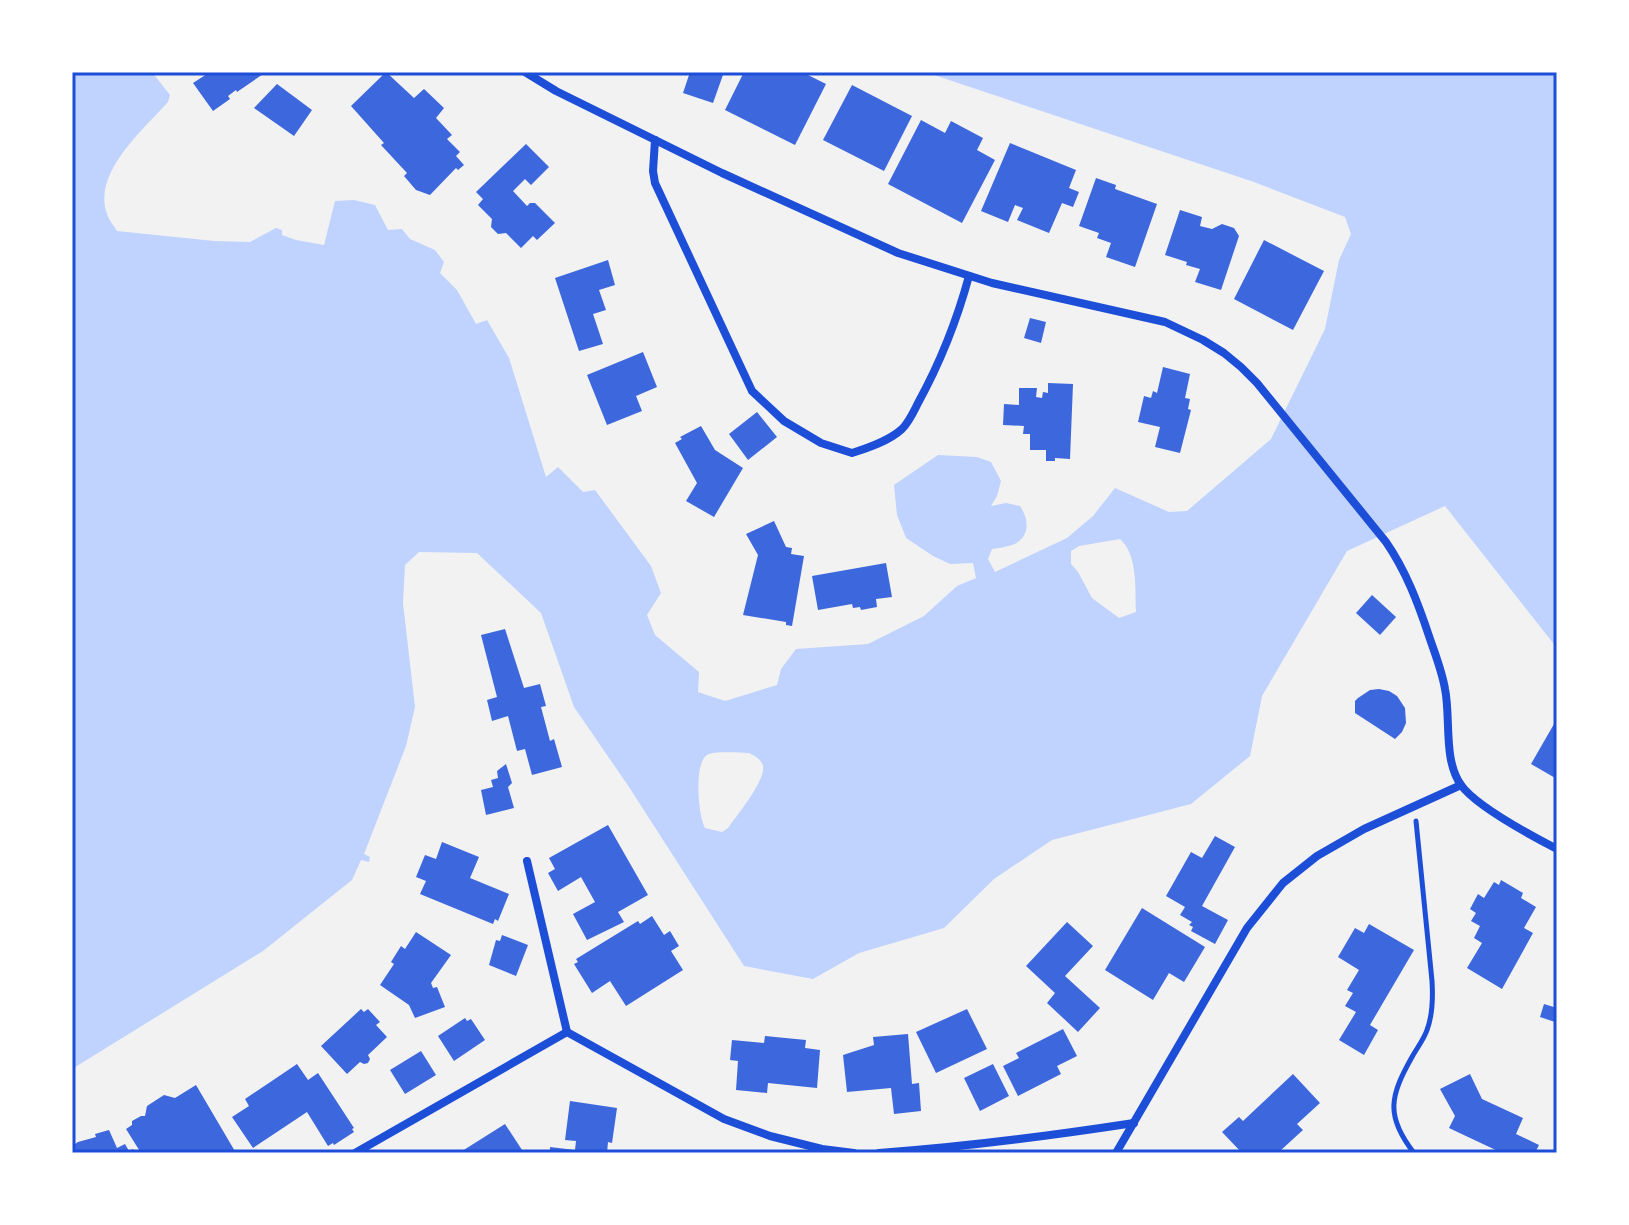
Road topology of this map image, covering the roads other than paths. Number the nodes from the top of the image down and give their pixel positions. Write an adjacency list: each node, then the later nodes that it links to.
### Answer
1 (525, 72): 2 (street)
2 (655, 140): 3 (street); 3 (street)
3 (969, 276): 4 (street)
4 (1461, 785): 5 (street); 8 (street)
5 (1557, 849)
6 (527, 861): 7 (street)
7 (567, 1032): 9 (street); 10 (street)
8 (1134, 1123): 11 (street); 12 (street)
9 (355, 1153)
10 (854, 1153)
11 (879, 1153)
12 (1116, 1153)

